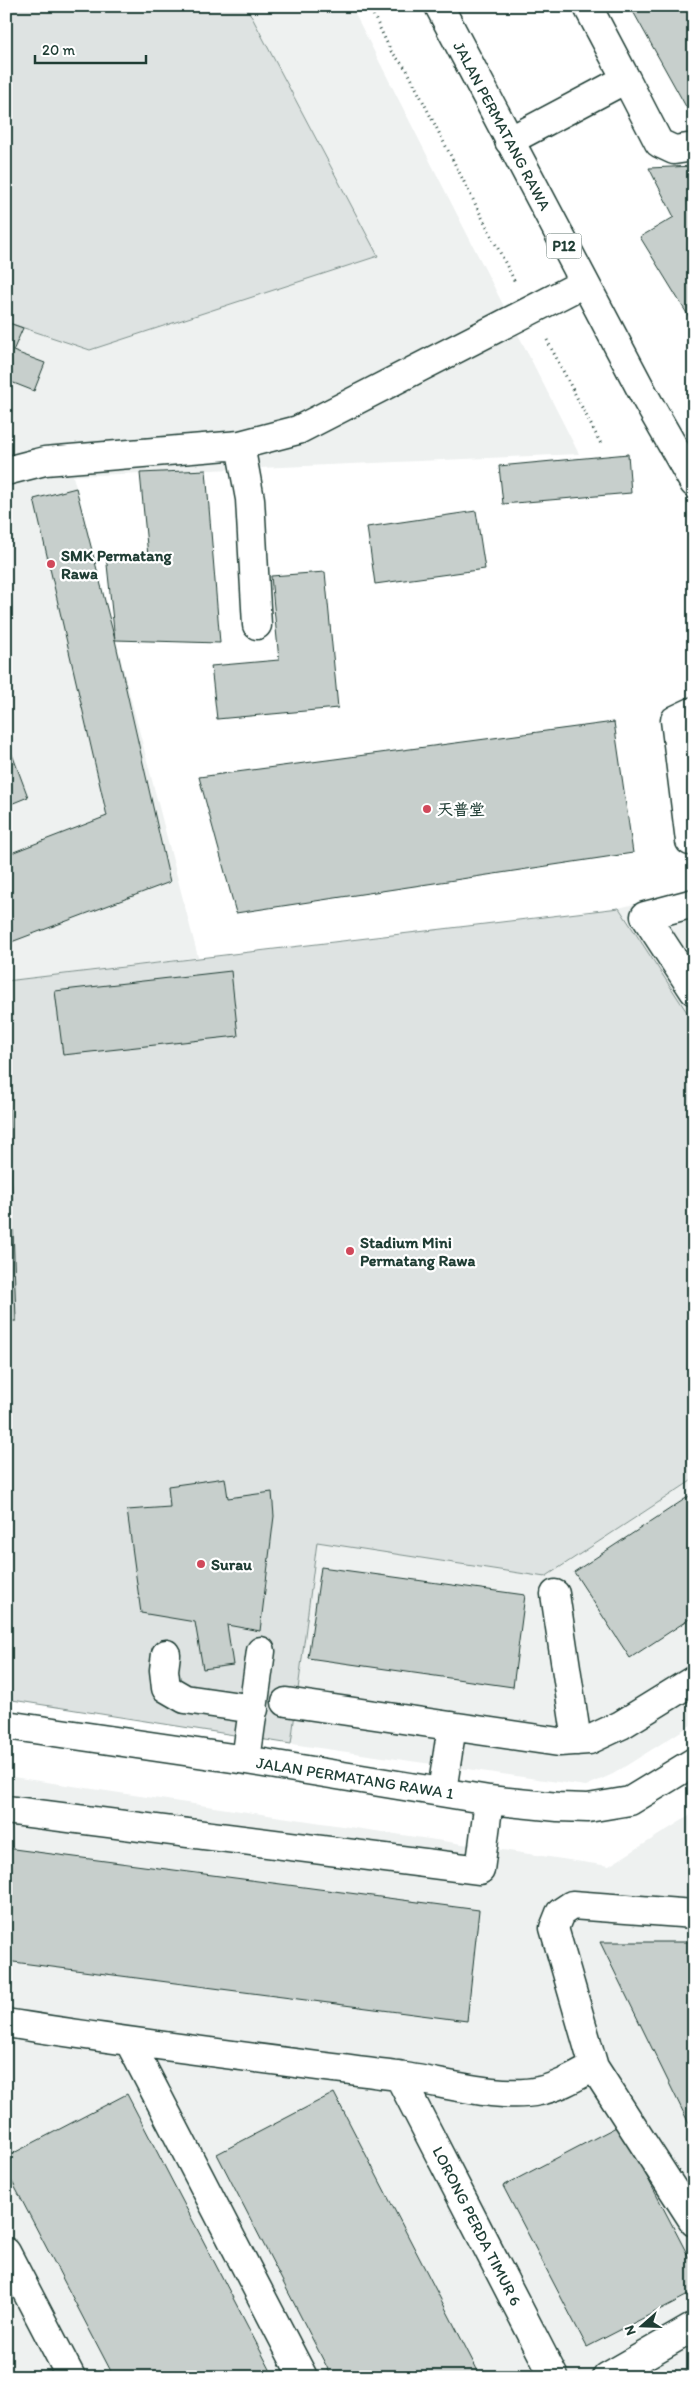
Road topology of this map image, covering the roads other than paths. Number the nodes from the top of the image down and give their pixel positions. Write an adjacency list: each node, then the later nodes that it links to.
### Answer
1 (439, 6): 4 (street, JALAN PERMATANG RAWA / P12)
2 (589, 9): 3 (street)
3 (626, 79): 4 (street); 5 (street)
4 (509, 141): 6 (street, JALAN PERMATANG RAWA / P12)
5 (694, 147)
6 (584, 283): 7 (street); 9 (street, JALAN PERMATANG RAWA / P12)
7 (240, 445): 8 (street); 10 (street)
8 (6, 471)
9 (691, 472)
10 (257, 625)
11 (694, 711): 12 (street)
12 (694, 840)
13 (694, 903): 14 (street)
14 (694, 991)
15 (555, 1594): 23 (street)
16 (262, 1650): 20 (street)
17 (166, 1654): 20 (street)
18 (694, 1680): 23 (street)
19 (286, 1702): 22 (street)
20 (254, 1708): 24 (street)
21 (6, 1726): 24 (street, JALAN PERMATANG RAWA 1)
22 (452, 1726): 23 (street); 26 (street)
23 (577, 1740)
24 (246, 1760): 26 (street, JALAN PERMATANG RAWA 1)
25 (694, 1762): 27 (street, JALAN PERMATANG RAWA 1)
26 (442, 1791): 27 (street, JALAN PERMATANG RAWA 1)
27 (489, 1800): 28 (street)
28 (6, 1810)
29 (694, 1914): 32 (street)
30 (6, 2023): 31 (street)
31 (130, 2043): 33 (street); 38 (street)
32 (594, 2067): 33 (street); 34 (street)
33 (399, 2076): 39 (street, LORONG PERDA TIMUR 6)
34 (694, 2222)
35 (6, 2252): 37 (street)
36 (694, 2327): 40 (street)
37 (71, 2377)
38 (303, 2377)
39 (554, 2377)
40 (607, 2377)

